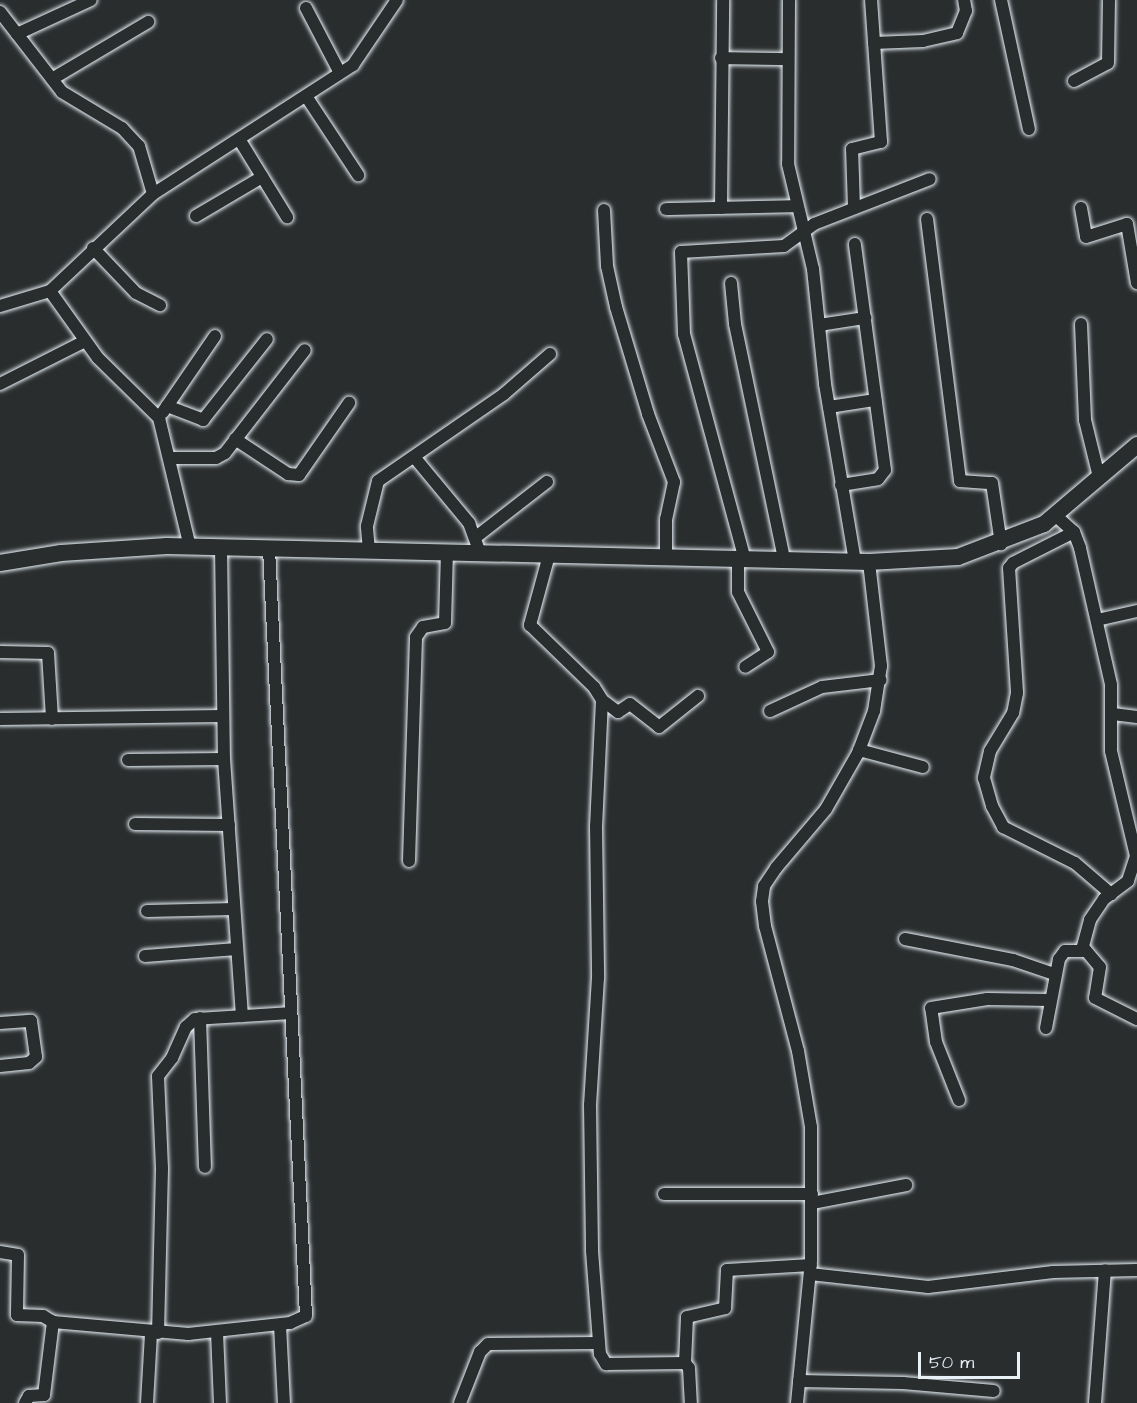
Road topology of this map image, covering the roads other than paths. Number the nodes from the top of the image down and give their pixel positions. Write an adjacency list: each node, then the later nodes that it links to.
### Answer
1 (91, 0): 12 (street)
2 (397, 0): 16 (street)
3 (723, 0): 14 (street)
4 (789, 0): 15 (street)
5 (872, 0): 13 (street)
6 (964, 0): 13 (street)
7 (1001, 0): 20 (street)
8 (1108, 0): 18 (street)
9 (306, 8): 16 (street)
10 (0, 12): 12 (street)
11 (148, 22): 17 (street)
12 (18, 34): 17 (street)
13 (874, 43): 28 (street)
14 (722, 58): 15 (street); 27 (street)
15 (787, 59): 26 (street)
16 (340, 73): 19 (street)
17 (52, 79): 25 (street)
18 (1074, 81)
19 (306, 96): 21 (street); 22 (street)
20 (1029, 129)
21 (239, 139): 23 (street); 25 (street)
22 (358, 175)
23 (262, 177): 32 (street); 33 (street)
24 (930, 179): 28 (street)
25 (153, 194): 37 (street)
26 (796, 206): 27 (street); 35 (street)
27 (721, 208): 30 (street)
28 (854, 208): 35 (street)
29 (1081, 208): 38 (street)
30 (666, 209)
31 (604, 210): 71 (street)
32 (196, 216)
33 (287, 217)
34 (927, 219): 66 (street)
35 (803, 233): 45 (street); 77 (street)
36 (855, 244): 43 (street)
37 (93, 248): 40 (street); 41 (street)
38 (1137, 282)
39 (731, 283): 73 (street)
40 (50, 291): 42 (street); 48 (street)
41 (160, 305)
42 (0, 306)
43 (865, 318): 45 (street); 52 (street)
44 (1081, 324): 61 (street)
45 (819, 325): 55 (street)
46 (215, 336): 54 (street)
47 (267, 339): 54 (street)
48 (85, 341): 51 (street); 56 (street)
49 (305, 350): 57 (street)
50 (550, 354): 60 (street)
51 (0, 384)
52 (875, 400): 55 (street); 63 (street)
53 (349, 403): 57 (street)
54 (167, 406): 56 (street)
55 (829, 407): 63 (street)
56 (159, 418): 59 (street)
57 (235, 438): 59 (street)
58 (1137, 446): 61 (street)
59 (171, 458): 67 (street)
60 (416, 458): 65 (street); 68 (street)
61 (1099, 477): 64 (street)
62 (547, 482): 65 (street)
63 (841, 485): 78 (street)
64 (1064, 523): 66 (street); 80 (street); 99 (street)
65 (476, 537): 69 (street)
66 (1001, 544): 78 (street)
67 (190, 547): 70 (street); 75 (street)
68 (369, 551): 72 (street); 74 (street)
69 (480, 553): 74 (street); 76 (street)
70 (221, 558): 72 (street); 88 (street)
71 (666, 558): 76 (street); 77 (street)
72 (270, 559): 108 (street)
73 (784, 559): 77 (street); 78 (street)
74 (447, 562): 98 (street)
75 (0, 563)
76 (546, 563): 85 (street)
77 (740, 566): 82 (street)
78 (866, 567): 83 (street)
79 (1137, 611): 80 (street)
80 (1097, 620): 87 (street)
81 (0, 652): 91 (street)
82 (745, 667)
83 (881, 681): 86 (street); 92 (street)
84 (698, 696): 85 (street)
85 (602, 700): 128 (street)
86 (770, 711)
87 (1113, 714): 89 (street); 99 (street)
88 (222, 716): 91 (street); 93 (street)
89 (1137, 717)
90 (0, 719): 91 (street)
91 (52, 719)
92 (859, 750): 95 (street); 119 (street)
93 (224, 759): 94 (street); 97 (street)
94 (128, 760)
95 (923, 767)
96 (135, 824): 97 (street)
97 (229, 825): 100 (street)
98 (409, 861)
99 (1111, 894): 104 (street)
100 (234, 909): 101 (street); 103 (street)
101 (147, 911)
102 (905, 939): 106 (street)
103 (237, 949): 105 (street); 109 (street)
104 (1085, 951): 106 (street); 111 (street)
105 (145, 956)
106 (1054, 974): 107 (street)
107 (1049, 1000): 113 (street); 115 (street)
108 (290, 1013): 109 (street); 125 (street)
109 (242, 1016): 110 (street)
110 (200, 1018): 116 (street); 127 (street)
111 (1137, 1019)
112 (0, 1023): 114 (street)
113 (1046, 1028)
114 (0, 1066)
115 (959, 1100)
116 (205, 1167)
117 (906, 1185): 119 (street)
118 (664, 1194): 119 (street)
119 (812, 1199): 121 (street)
120 (0, 1252): 124 (street)
121 (810, 1269): 122 (street); 129 (street); 130 (street)
122 (1105, 1270): 123 (street); 139 (street)
123 (1137, 1270)
124 (53, 1322): 127 (street); 132 (street)
125 (280, 1325): 126 (street); 135 (street)
126 (217, 1332): 127 (street); 134 (street)
127 (154, 1333): 133 (street)
128 (599, 1343): 129 (street); 136 (street)
129 (685, 1363): 137 (street)
130 (799, 1381): 131 (street); 138 (street)
131 (994, 1391)
132 (25, 1403)
133 (147, 1403)
134 (220, 1403)
135 (284, 1403)
136 (460, 1403)
137 (691, 1403)
138 (797, 1403)
139 (1095, 1403)

